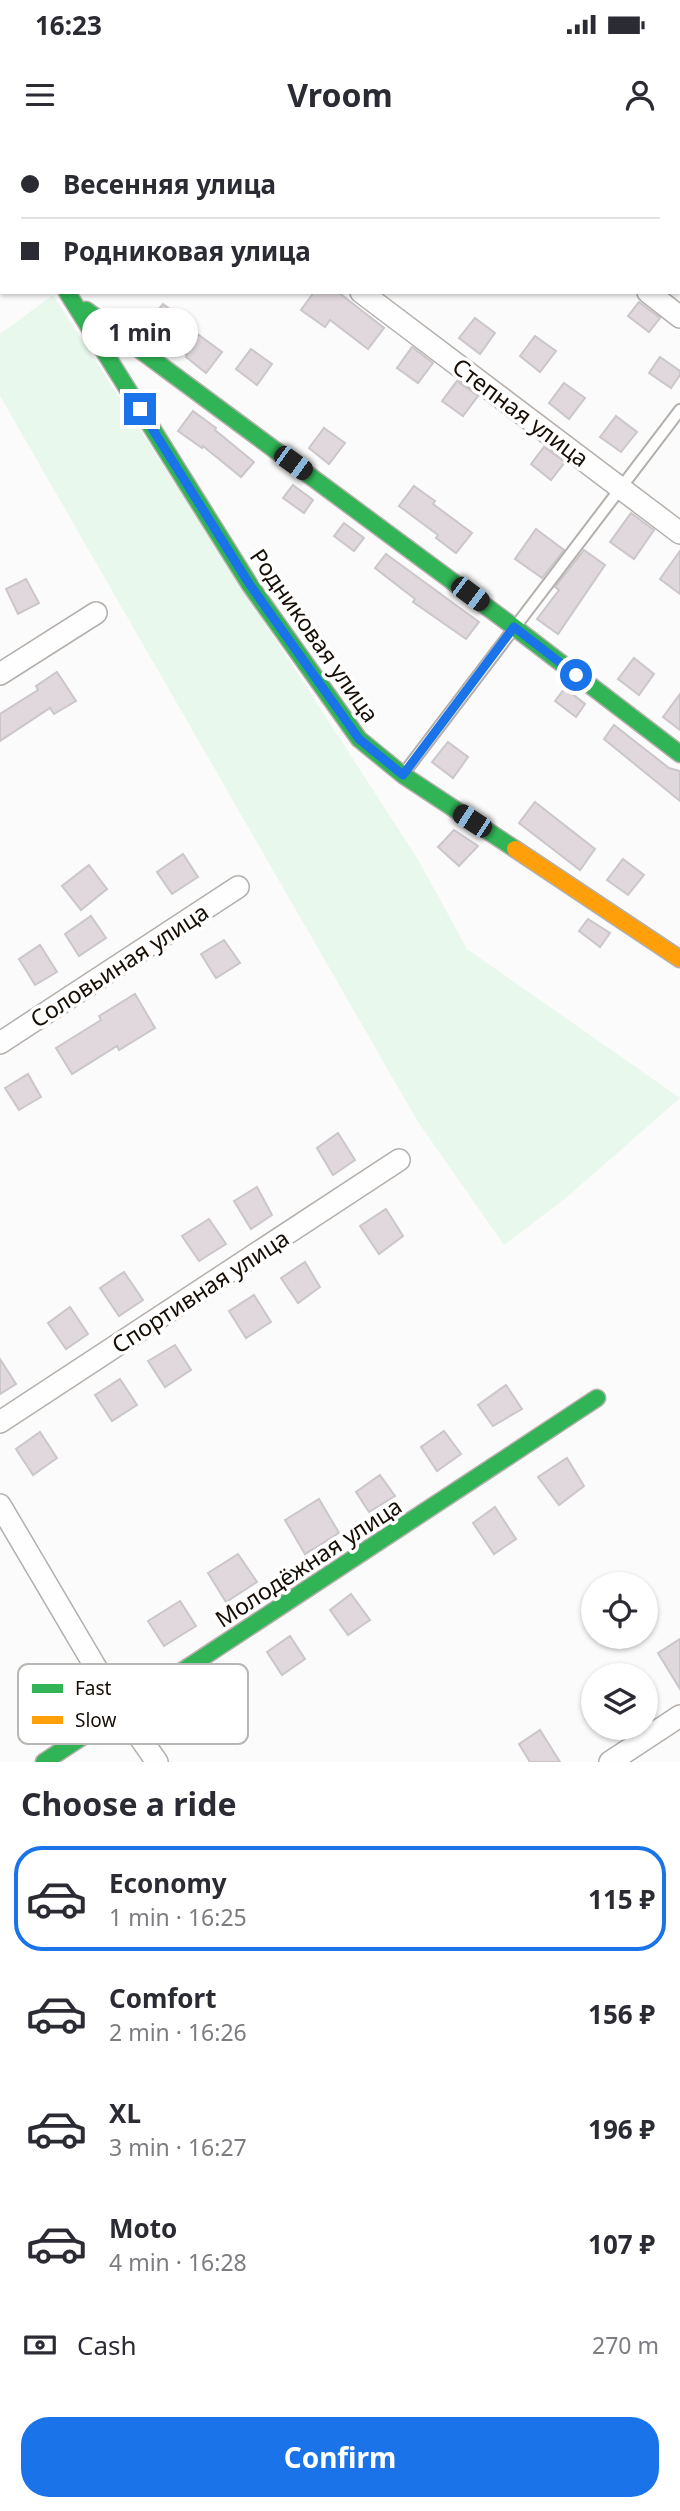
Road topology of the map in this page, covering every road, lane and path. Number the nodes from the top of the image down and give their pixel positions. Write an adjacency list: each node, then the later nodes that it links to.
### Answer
1 (364, 294): 6 (street, Степная улица)
2 (651, 294): 4 (street)
3 (72, 295): 9 (street); 12 (street, Родниковая улица)
4 (680, 317)
5 (680, 410): 6 (lane)
6 (621, 488): 7 (street, Степная улица); 9 (lane)
7 (680, 533)
8 (96, 613): 10 (street)
9 (514, 627): 11 (street); 12 (lane)
10 (0, 674)
11 (680, 754)
12 (403, 775): 14 (street, Родниковая улица)
13 (238, 887): 15 (street, Соловьиная улица)
14 (680, 959)
15 (0, 1042)
16 (399, 1160): 18 (street, Спортивная улица)
17 (597, 1398): 21 (street, Молодёжная улица)
18 (0, 1422)
19 (0, 1505): 20 (street)
20 (94, 1664)
21 (195, 1664)
22 (680, 1716): 27 (street)
23 (72, 1744): 25 (street, Молодёжная улица)
24 (144, 1744): 26 (street)
25 (44, 1762)
26 (157, 1762)
27 (610, 1762)

